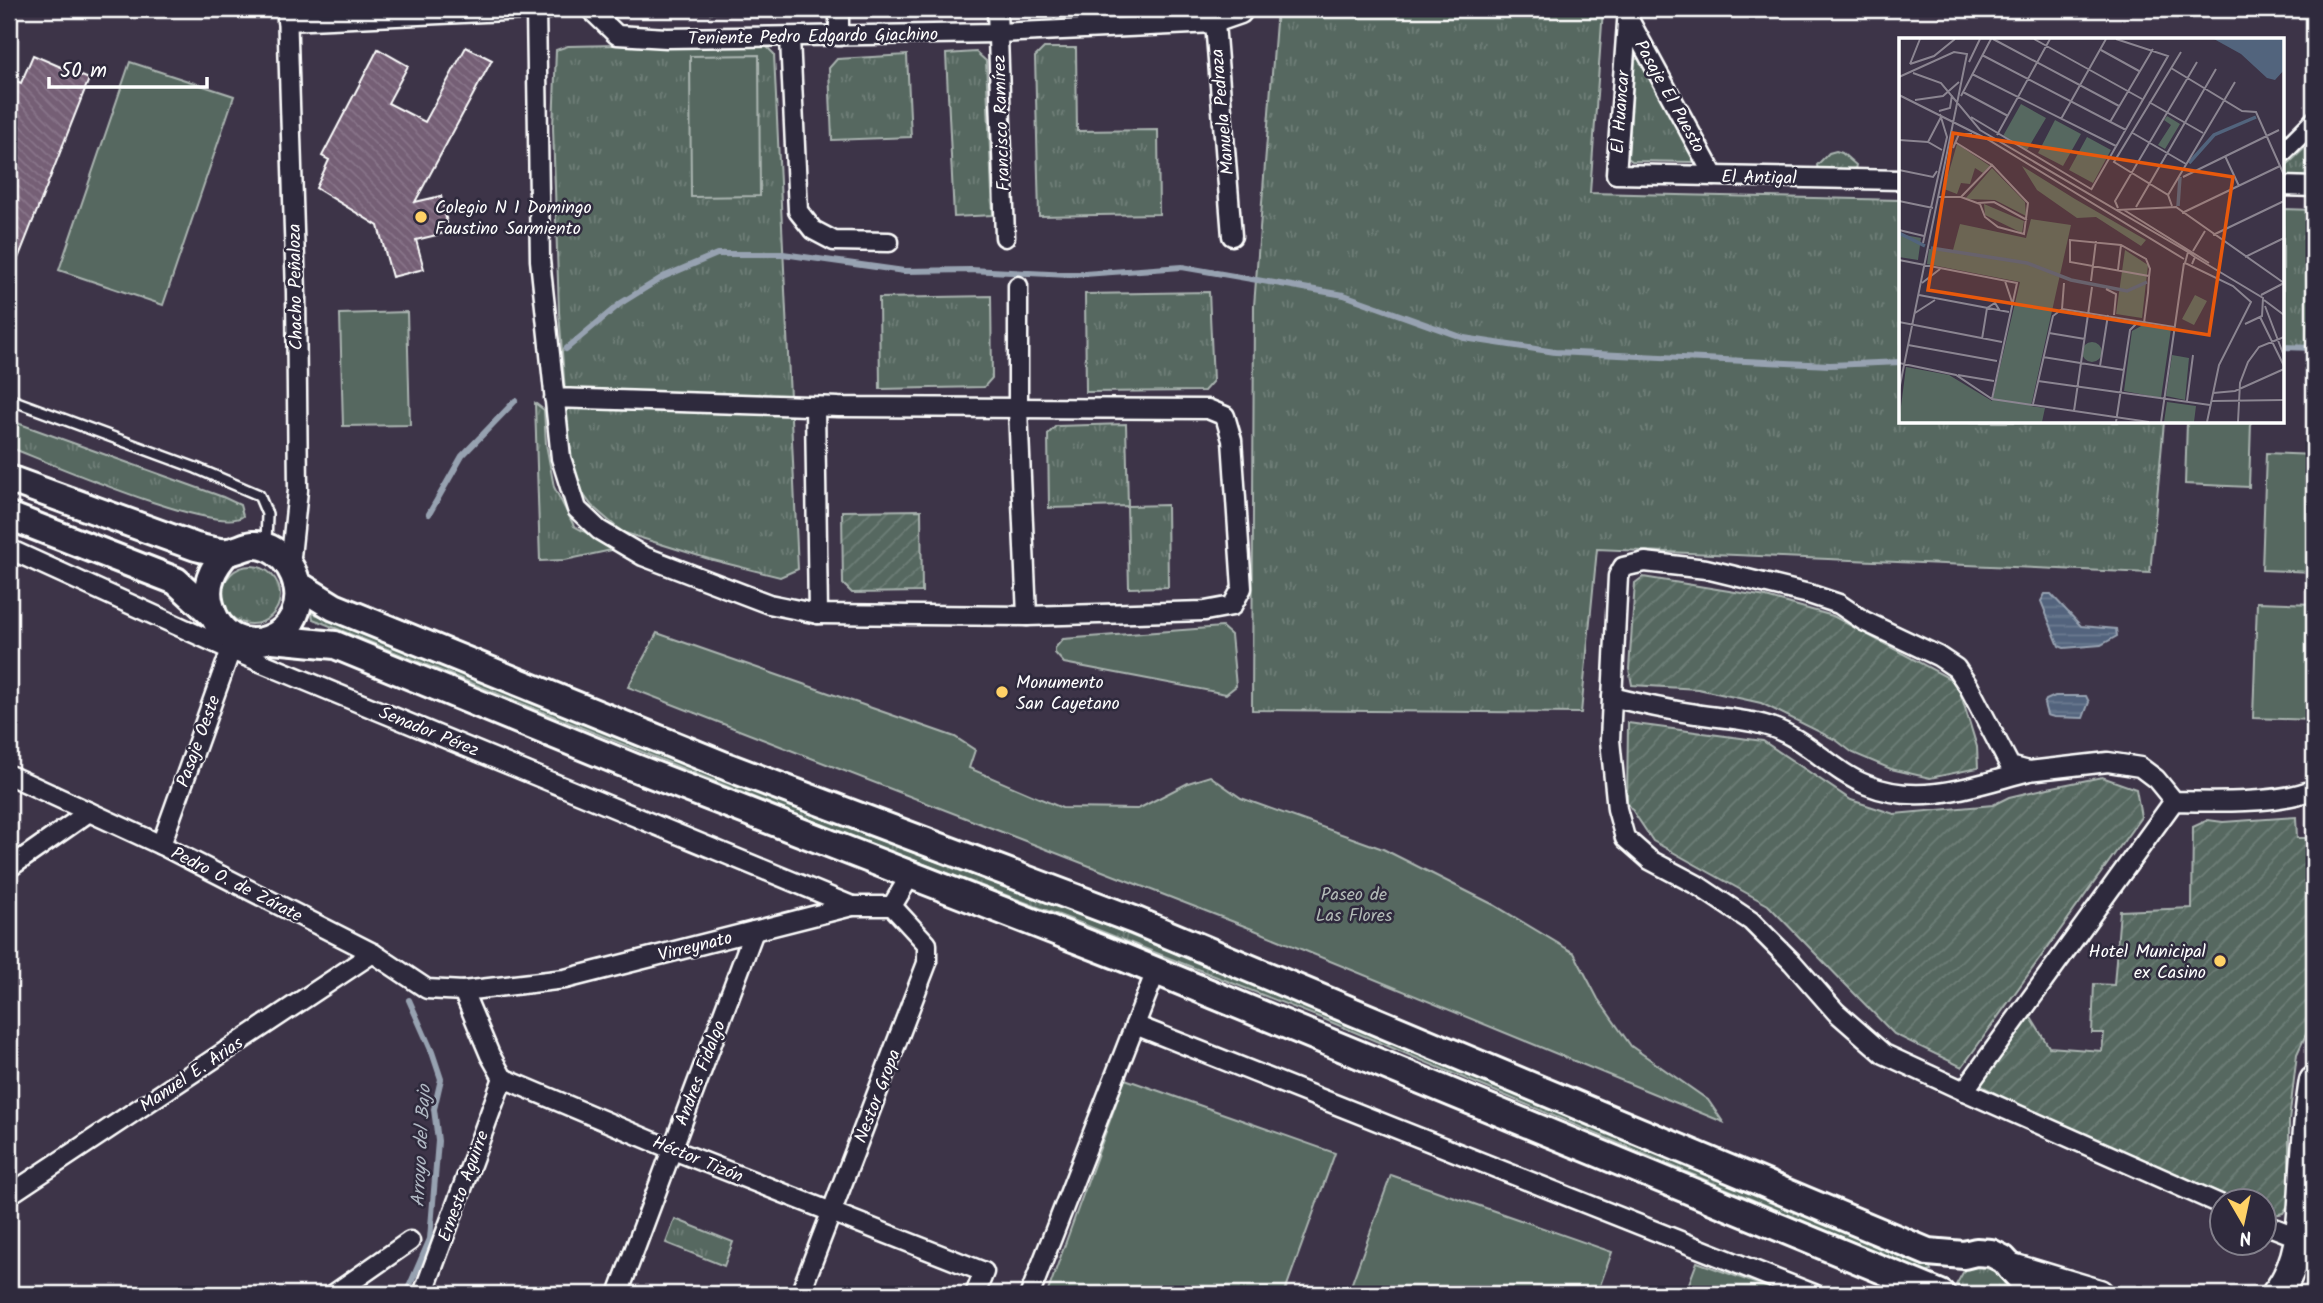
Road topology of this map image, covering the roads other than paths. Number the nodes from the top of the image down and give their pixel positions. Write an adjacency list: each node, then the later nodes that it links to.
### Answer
1 (542, 9): 7 (street); 23 (street)
2 (590, 9): 11 (street, Teniente Pedro Edgardo Giachino)
3 (839, 9): 10 (street)
4 (997, 9): 9 (street, Francisco Ramírez)
5 (1245, 9): 8 (street, Manuela Pedraza)
6 (1627, 13): 14 (street, El Huancar); 15 (street, Pasaje El Puesto)
7 (287, 15): 32 (street, Chacho Peñaloza)
8 (1215, 23): 9 (street, Teniente Pedro Edgardo Giachino); 19 (street, Manuela Pedraza)
9 (997, 33): 10 (street, Teniente Pedro Edgardo Giachino); 20 (street, Francisco Ramírez)
10 (839, 36): 11 (street, Teniente Pedro Edgardo Giachino)
11 (790, 38): 21 (street)
12 (2314, 121): 13 (street)
13 (2284, 151)
14 (1616, 174): 15 (street, El Antigal)
15 (1714, 176): 16 (street, El Antigal)
16 (1899, 180)
17 (2284, 186): 18 (street)
18 (2314, 187)
19 (1232, 236)
20 (1005, 237)
21 (889, 243)
22 (1018, 286): 26 (street)
23 (554, 398): 25 (street); 33 (street)
24 (9, 399): 29 (lane)
25 (816, 407): 26 (street); 33 (street)
26 (1018, 409): 35 (street); 35 (street)
27 (9, 478): 31 (main road)
28 (9, 516): 34 (main road)
29 (265, 547): 31 (main road); 32 (main road)
30 (9, 549): 37 (street, Senador Pérez)
31 (227, 552): 34 (main road)
32 (294, 575): 36 (main road); 64 (main road)
33 (818, 614): 35 (street)
34 (213, 615): 37 (main road)
35 (1027, 616)
36 (273, 639): 37 (main road); 46 (main road)
37 (233, 644): 44 (street, Pasaje Oeste); 47 (street, Senador Pérez)
38 (1612, 698): 39 (street); 39 (street); 56 (street)
39 (2029, 771): 42 (street)
40 (9, 775): 43 (street, Pedro O. de Zárate)
41 (2314, 789): 42 (street)
42 (2174, 801): 56 (street)
43 (89, 812): 44 (street, Pedro O. de Zárate); 45 (street)
44 (161, 845): 50 (street, Pedro O. de Zárate)
45 (9, 868)
46 (910, 876): 48 (street); 51 (main road)
47 (852, 906): 48 (street, Virreynato); 49 (street, Virreynato)
48 (892, 906): 60 (street, Nestor Gropa)
49 (754, 931): 52 (street, Virreynato); 57 (street, Andres Fidalgo)
50 (373, 953): 52 (street, Pedro O. de Zárate); 58 (street, Manuel E. Arias)
51 (1156, 971): 53 (street); 73 (main road)
52 (463, 991): 54 (street)
53 (1135, 1025): 71 (street); 72 (street)
54 (503, 1078): 57 (street, Héctor Tizón); 67 (street, Ernesto Aguirre)
55 (2314, 1081): 62 (main road)
56 (1964, 1091): 59 (street)
57 (671, 1149): 60 (street, Héctor Tizón); 68 (street, Andres Fidalgo)
58 (9, 1195)
59 (2208, 1200)
60 (832, 1213): 69 (street, Nestor Gropa); 70 (street, Héctor Tizón)
61 (2278, 1230): 62 (street)
62 (2300, 1238): 75 (main road)
63 (410, 1241): 66 (street)
64 (1964, 1255): 65 (main road); 73 (main road)
65 (2022, 1284): 74 (main road)
66 (334, 1294)
67 (423, 1294)
68 (618, 1294)
69 (800, 1294)
70 (975, 1294)
71 (1030, 1294)
72 (1814, 1294)
73 (1940, 1294)
74 (2099, 1294)
75 (2277, 1294)

